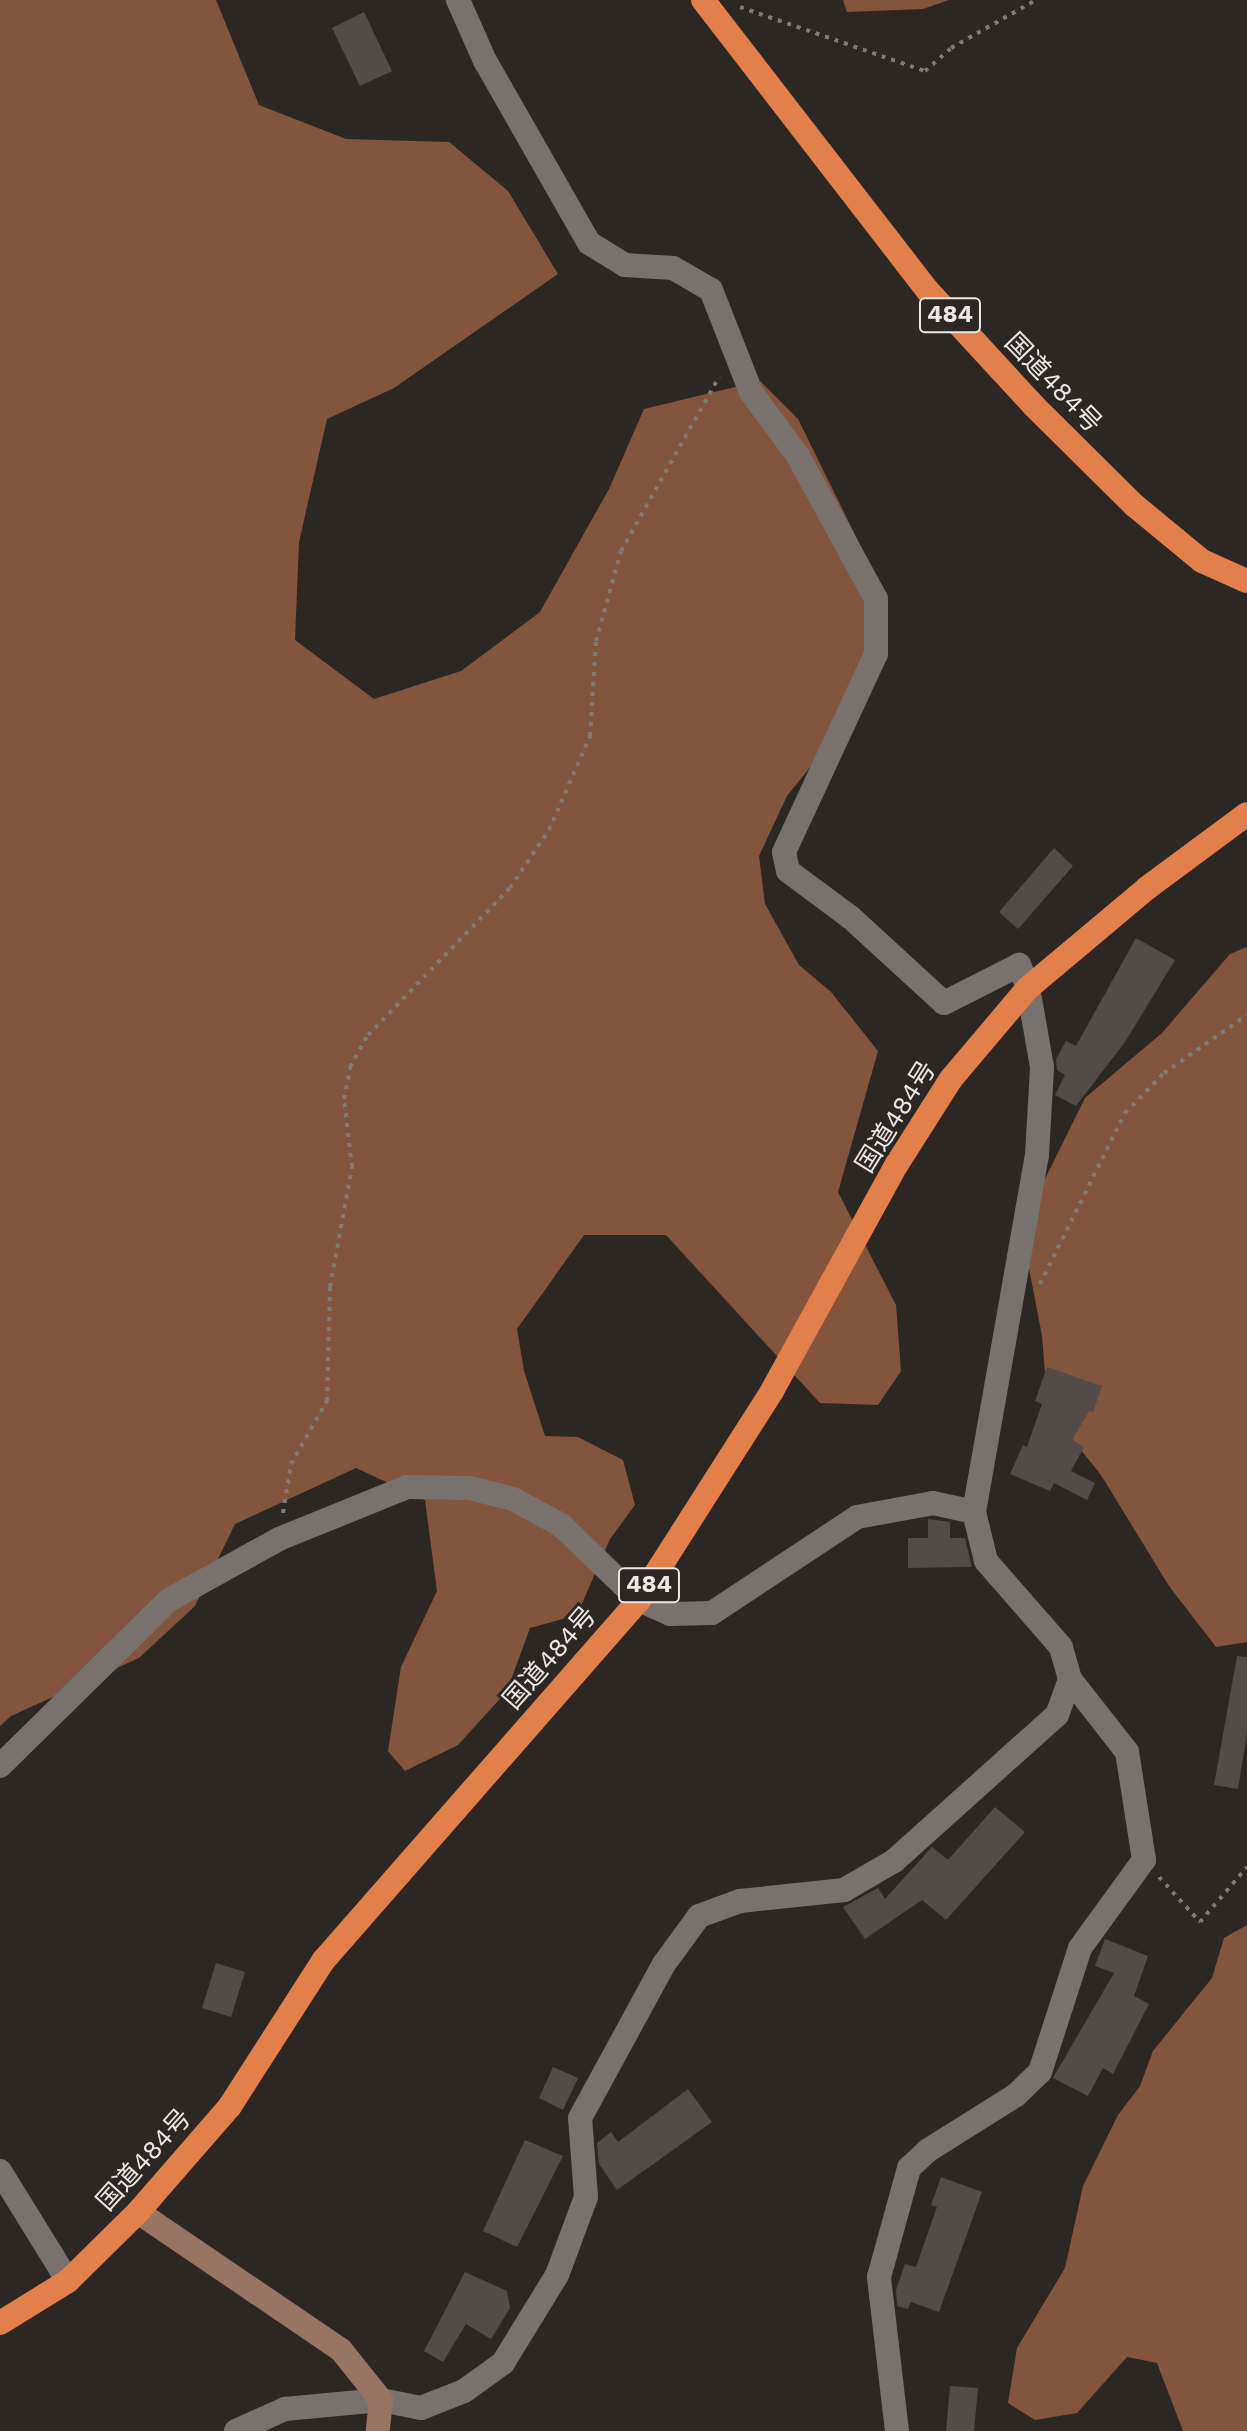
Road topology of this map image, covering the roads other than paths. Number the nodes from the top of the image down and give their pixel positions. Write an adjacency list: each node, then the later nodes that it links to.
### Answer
1 (458, 0): 5 (street)
2 (703, 0): 3 (highway, 国道484号 / 484)
3 (1247, 581)
4 (1247, 814): 5 (highway, 国道484号 / 484)
5 (1028, 988): 6 (street); 7 (highway, 国道484号 / 484)
6 (974, 1512): 7 (street); 8 (street)
7 (639, 1600): 9 (street); 11 (highway, 国道484号 / 484)
8 (1070, 1679): 14 (street); 17 (street)
9 (0, 1766)
10 (0, 2171): 12 (street)
11 (138, 2212): 12 (highway, 国道484号 / 484); 14 (street)
12 (68, 2281): 13 (highway, 国道484号 / 484)
13 (0, 2323)
14 (381, 2400): 15 (street); 16 (street)
15 (236, 2431)
16 (378, 2431)
17 (897, 2431)

